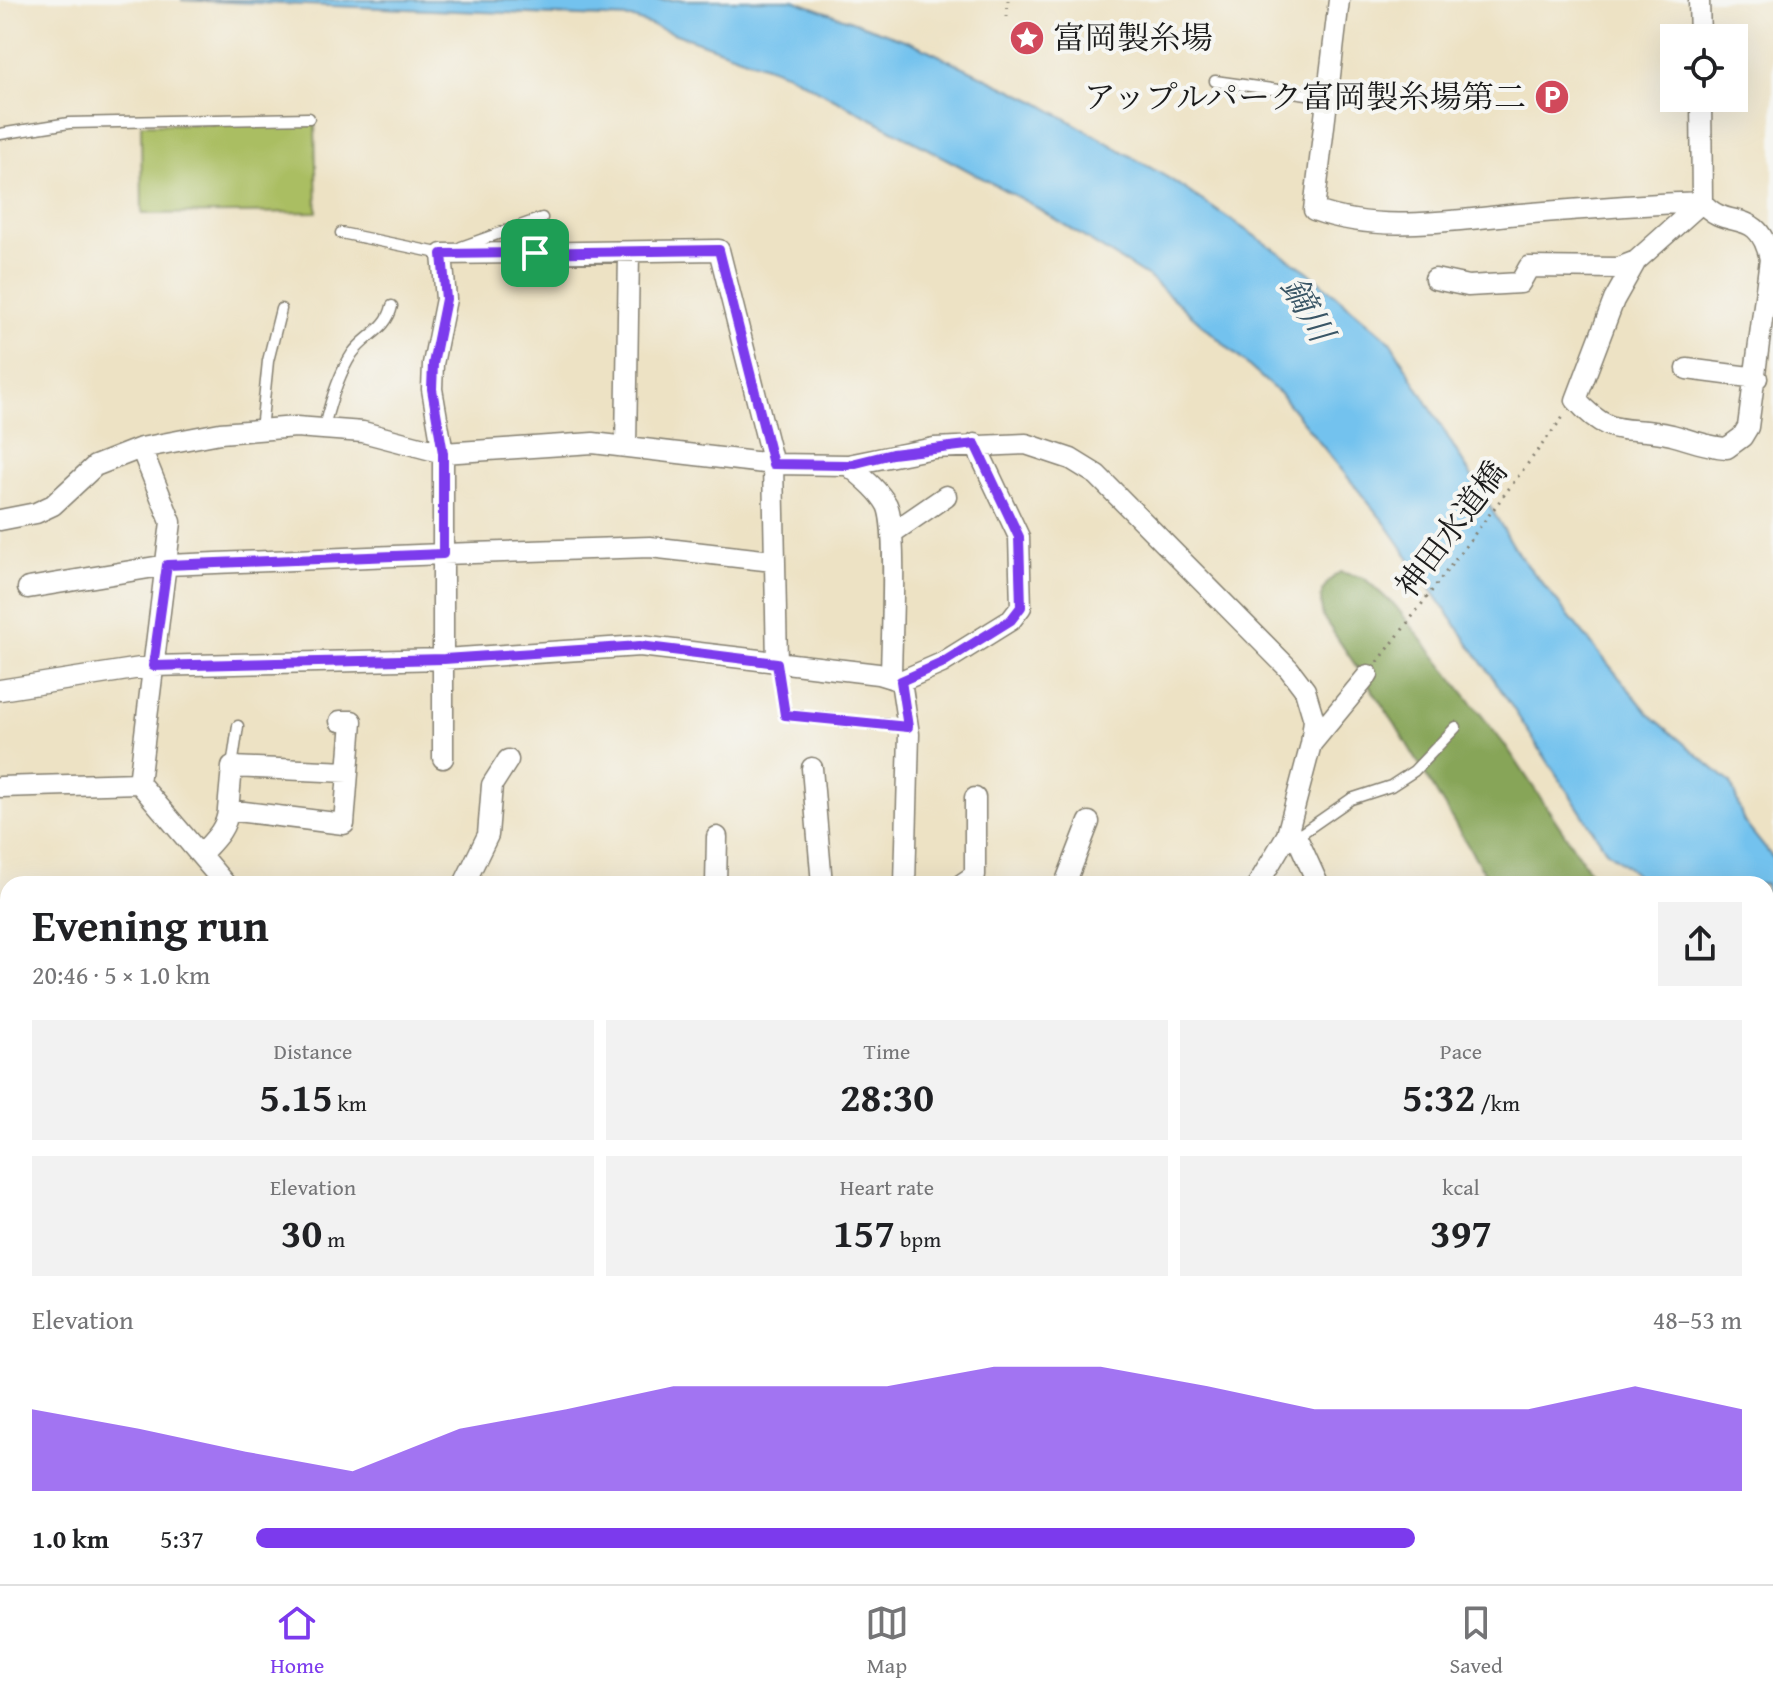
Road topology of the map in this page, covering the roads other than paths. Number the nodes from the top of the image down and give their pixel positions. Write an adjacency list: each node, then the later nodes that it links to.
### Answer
1 (1339, 0): 5 (street)
2 (1699, 0): 3 (street)
3 (1700, 24)
4 (1215, 81): 5 (lane)
5 (1330, 97): 9 (street)
6 (1701, 112): 9 (street)
7 (309, 118): 8 (lane)
8 (0, 134)
9 (1702, 202): 14 (street); 19 (street)
10 (542, 218): 13 (lane)
11 (341, 233): 13 (lane)
12 (629, 252): 13 (street); 23 (street); 26 (street)
13 (442, 254): 25 (street)
14 (1636, 261): 15 (street); 19 (street)
15 (1435, 279)
16 (392, 306): 20 (lane)
17 (281, 309): 21 (lane)
18 (1687, 369): 19 (street)
19 (1763, 376)
20 (324, 427): 21 (street); 25 (street)
21 (261, 430): 24 (street)
22 (975, 444): 27 (street); 39 (street); 45 (street)
23 (626, 446): 25 (street); 26 (street)
24 (141, 448): 29 (street); 33 (street)
25 (443, 453): 31 (street)
26 (773, 464): 27 (street); 32 (street)
27 (848, 465): 30 (street)
28 (946, 496): 30 (street)
29 (0, 520)
30 (892, 533): 39 (street)
31 (443, 554): 32 (street); 33 (street); 35 (street)
32 (773, 561): 36 (street)
33 (167, 565): 34 (street); 37 (street)
34 (28, 588)
35 (444, 659): 36 (street); 37 (street); 46 (street)
36 (777, 663): 39 (street); 43 (lane)
37 (153, 666): 40 (street); 51 (street)
38 (1368, 675): 45 (street)
39 (896, 680): 43 (street)
40 (0, 690)
41 (340, 721): 50 (street)
42 (238, 726): 48 (lane)
43 (908, 727): 63 (street)
44 (1456, 727): 56 (lane)
45 (1311, 744): 56 (street)
46 (443, 758)
47 (508, 760): 60 (street)
48 (232, 767): 50 (street); 54 (street)
49 (812, 768): 62 (street)
50 (348, 772): 54 (street)
51 (139, 783): 52 (street); 58 (street)
52 (0, 787)
53 (975, 798): 64 (street)
54 (228, 810): 58 (street)
55 (1089, 822): 65 (street)
56 (1287, 835): 66 (street); 67 (street)
57 (717, 837): 61 (street)
58 (201, 854): 59 (street)
59 (219, 876)
60 (468, 876)
61 (716, 876)
62 (821, 876)
63 (905, 876)
64 (974, 876)
65 (1068, 876)
66 (1263, 876)
67 (1314, 876)

